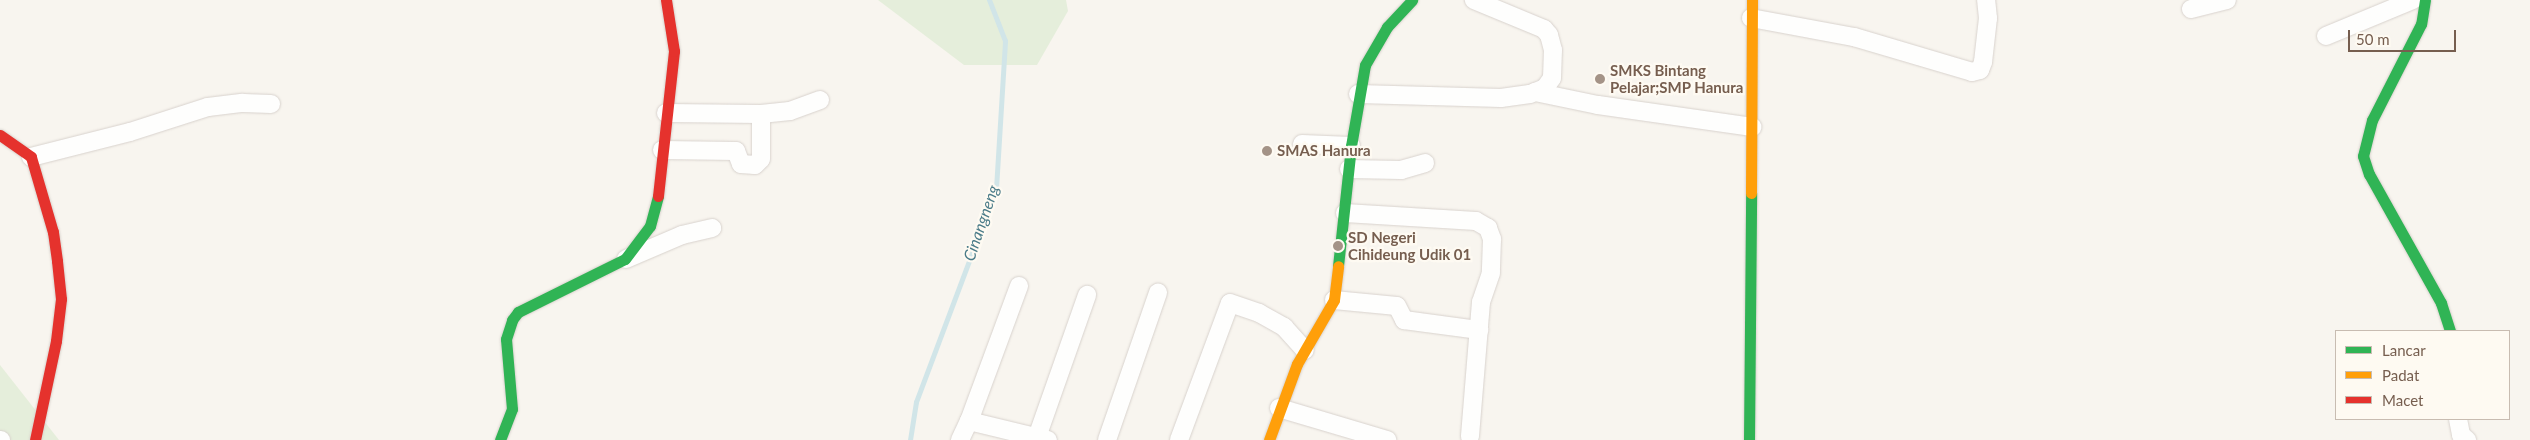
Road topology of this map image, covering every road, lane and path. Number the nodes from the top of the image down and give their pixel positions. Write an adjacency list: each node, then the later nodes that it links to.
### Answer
1 (666, 0): 16 (street)
2 (1412, 0): 13 (street)
3 (1474, 0): 12 (street)
4 (1752, 0): 10 (street)
5 (1986, 0): 10 (street)
6 (2227, 0): 9 (street)
7 (2413, 0): 11 (street)
8 (2425, 0): 34 (street)
9 (2191, 9)
10 (1751, 18): 18 (street)
11 (2326, 36)
12 (1534, 92): 13 (street); 18 (street)
13 (1358, 94): 21 (street)
14 (820, 100): 17 (street)
15 (271, 104): 23 (street)
16 (666, 113): 17 (street); 22 (street)
17 (761, 114): 22 (street)
18 (1752, 127): 48 (street)
19 (0, 134): 23 (street)
20 (1302, 144): 21 (street)
21 (1351, 146): 25 (street)
22 (662, 150): 28 (street)
23 (30, 157): 41 (street)
24 (1425, 163): 25 (street)
25 (1349, 168): 26 (street)
26 (1345, 214): 32 (street); 33 (street)
27 (712, 228): 28 (street)
28 (626, 259): 42 (street)
29 (1019, 286): 38 (street)
30 (1158, 293): 44 (street)
31 (1087, 295): 40 (street)
32 (1334, 300): 33 (street); 35 (street)
33 (1479, 330): 39 (street)
34 (2450, 330)
35 (1305, 350): 36 (street); 45 (street)
36 (1280, 408): 46 (street); 47 (street)
37 (2458, 420): 49 (street)
38 (969, 421): 40 (street); 43 (street)
39 (1470, 437)
40 (1040, 439)
41 (35, 440)
42 (500, 440)
43 (960, 440)
44 (1107, 440)
45 (1179, 440)
46 (1269, 440)
47 (1386, 440)
48 (1749, 440)
49 (2467, 440)

